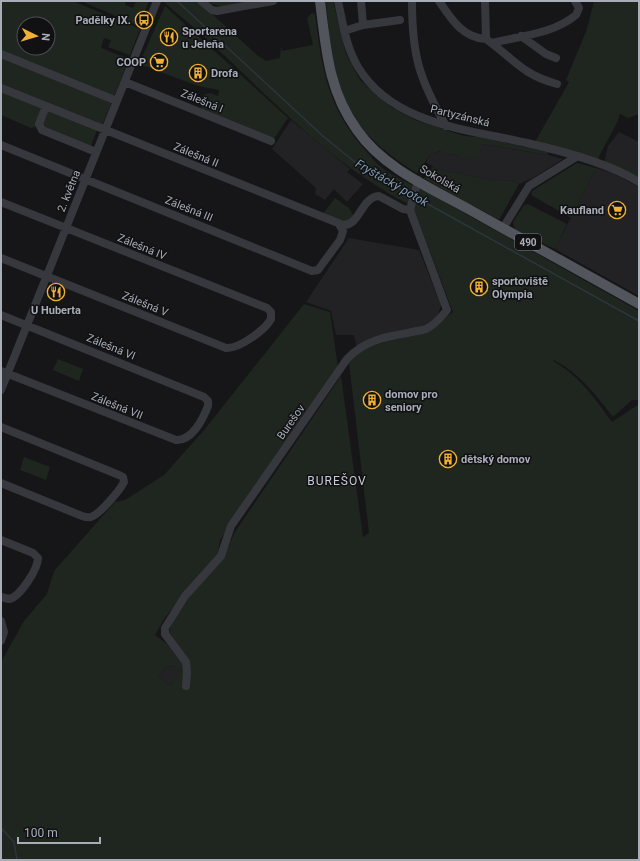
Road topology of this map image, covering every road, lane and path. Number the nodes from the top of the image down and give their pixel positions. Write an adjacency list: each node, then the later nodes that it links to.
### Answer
1 (157, 1): 18 (street, 2. května)
2 (201, 1): 3 (street)
3 (273, 1)
4 (320, 1): 31 (main road, Sokolská / 490)
5 (338, 1): 13 (street, Partyzánská)
6 (361, 1): 12 (street)
7 (412, 1): 23 (street)
8 (439, 1): 15 (street)
9 (485, 1): 15 (street)
10 (576, 1): 14 (street)
11 (400, 20): 12 (street)
12 (363, 25): 13 (street)
13 (344, 31): 23 (street, Partyzánská)
14 (521, 36): 15 (street); 17 (street)
15 (489, 41): 19 (street)
16 (1, 54): 21 (street)
17 (556, 58)
18 (125, 82): 21 (street, 2. května); 25 (street, Zálešná I)
19 (557, 84)
20 (1, 88): 22 (street, Zálešná II)
21 (117, 101): 24 (street, 2. května)
22 (46, 106): 24 (street, Zálešná II); 27 (street)
23 (446, 126): 28 (street, Partyzánská)
24 (105, 130): 27 (street, 2. května); 34 (street, Zálešná II)
25 (271, 141)
26 (1, 145): 29 (street, Zálešná III)
27 (96, 152): 29 (street, 2. května)
28 (576, 157): 30 (street, Partyzánská); 36 (street)
29 (85, 179): 34 (street, Zálešná III); 35 (street, 2. května)
30 (639, 182)
31 (416, 184): 33 (street); 36 (main road, Sokolská / 490)
32 (1, 202): 35 (street, Zálešná IV)
33 (410, 207): 34 (street); 52 (street, Burešov)
34 (339, 224)
35 (66, 228): 38 (street, 2. května); 41 (street, Zálešná IV)
36 (503, 228): 39 (main road, Sokolská / 490)
37 (1, 258): 38 (street, Zálešná V)
38 (46, 276): 41 (street, Zálešná V); 42 (street, 2. května)
39 (639, 304)
40 (1, 315): 42 (street, Zálešná VI)
41 (272, 316)
42 (26, 325): 43 (street, 2. května); 45 (street, Zálešná VI)
43 (4, 373): 44 (street, 2. května); 45 (street, Zálešná VII)
44 (1, 390)
45 (209, 404)
46 (1, 427): 47 (street)
47 (1, 483)
48 (1, 540): 49 (street)
49 (1, 597)
50 (1, 621): 51 (street)
51 (1, 641)
52 (186, 686)

